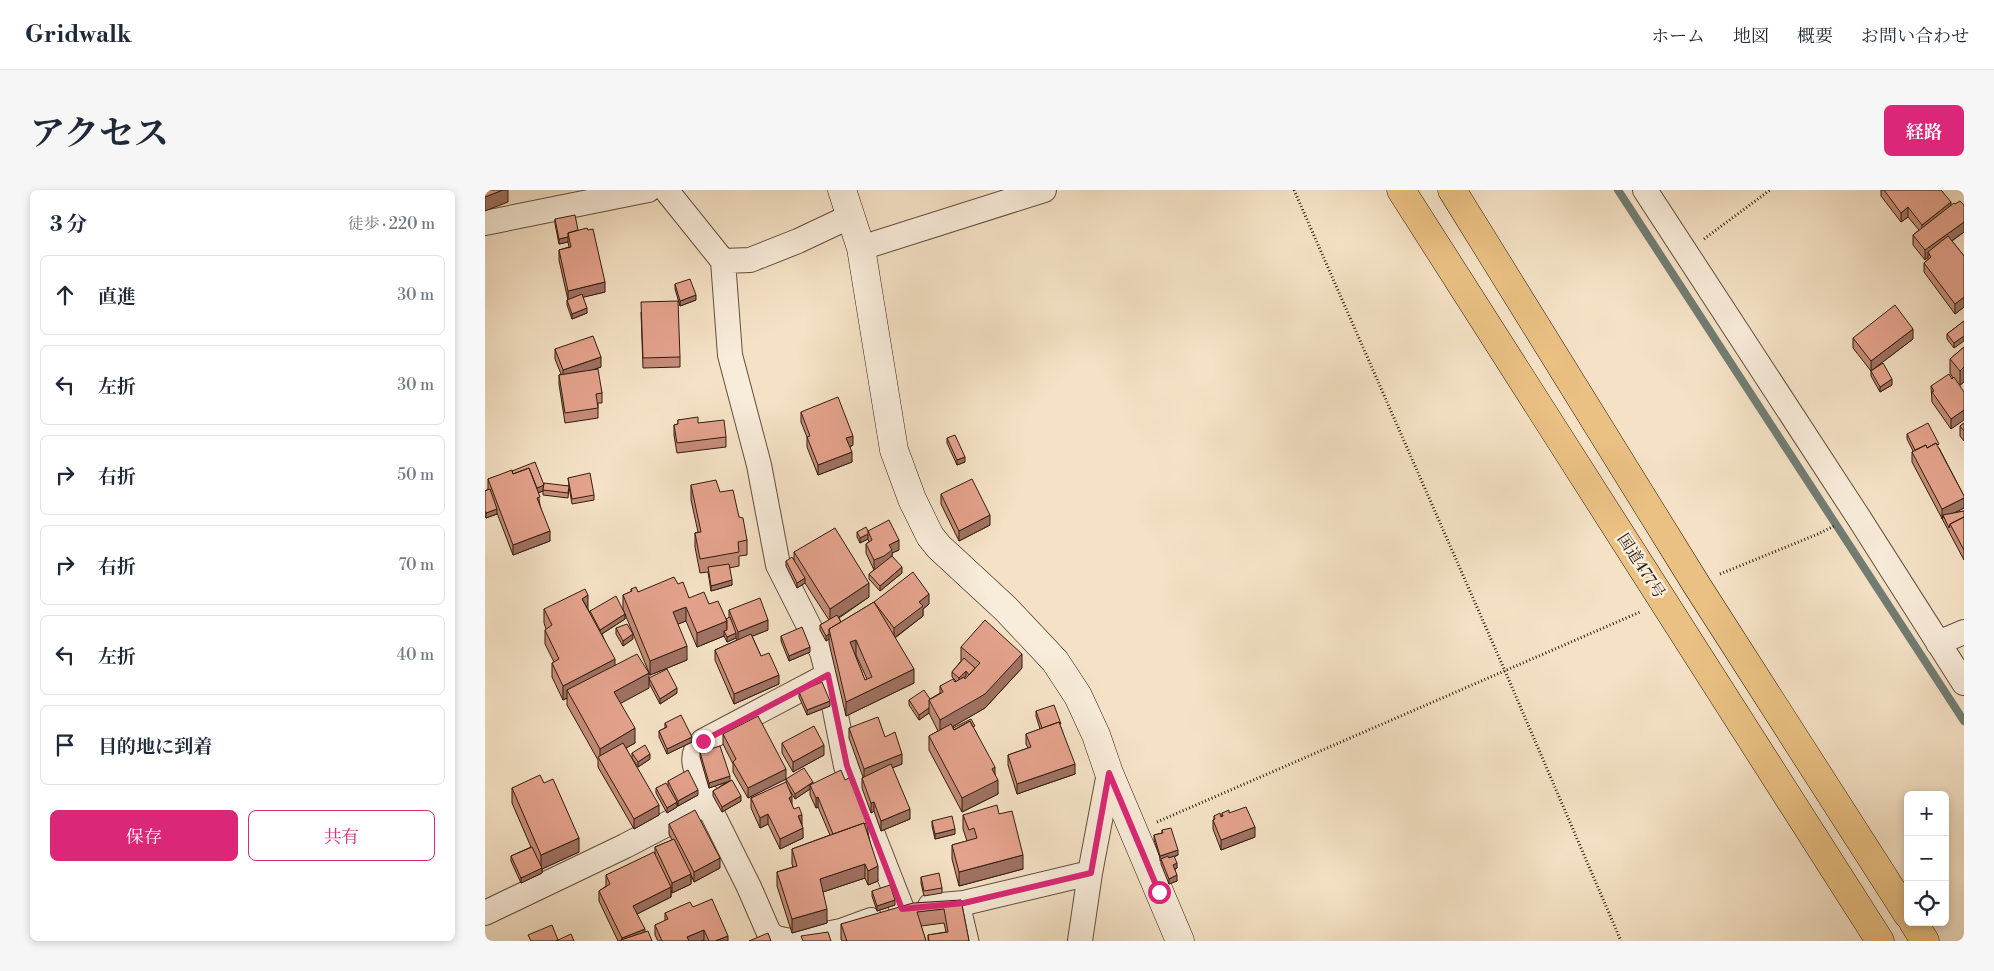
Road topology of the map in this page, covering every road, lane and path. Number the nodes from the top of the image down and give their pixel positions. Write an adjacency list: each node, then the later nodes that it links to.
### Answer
1 (648, 190): 11 (street)
2 (666, 190): 14 (street)
3 (842, 190): 10 (street)
4 (1044, 190): 12 (street)
5 (1294, 190): 20 (path)
6 (1401, 190): 17 (highway, 国道477号)
7 (1452, 190): 16 (highway)
8 (1645, 190): 13 (street)
9 (1770, 190): 13 (path)
10 (851, 216): 12 (street); 14 (street)
11 (485, 223)
12 (861, 248): 23 (street)
13 (1685, 252): 19 (street)
14 (723, 261): 21 (street)
15 (1822, 532): 16 (path)
16 (1696, 584): 29 (highway)
17 (1663, 601): 20 (path); 36 (highway, 国道477号)
18 (1964, 632): 19 (street)
19 (1938, 643): 22 (street)
20 (1505, 671): 25 (path); 35 (path)
21 (828, 675): 24 (street); 28 (street)
22 (1964, 683)
23 (1109, 773): 25 (street); 26 (street)
24 (707, 803): 28 (street); 30 (street)
25 (1134, 832): 34 (street)
26 (1091, 873): 27 (street); 33 (street)
27 (964, 903): 28 (street); 32 (lane)
28 (902, 909)
29 (1904, 909)
30 (485, 913)
31 (1916, 926): 37 (highway)
32 (973, 941)
33 (1080, 941)
34 (1180, 941)
35 (1621, 941)
36 (1880, 941)
37 (1925, 941)

